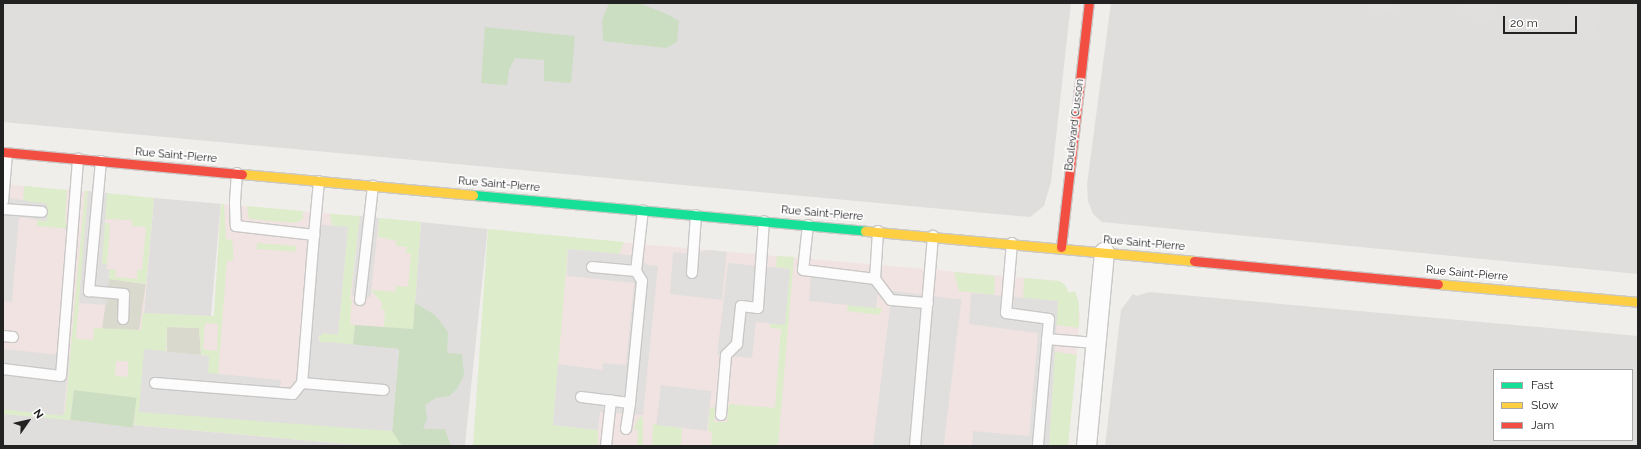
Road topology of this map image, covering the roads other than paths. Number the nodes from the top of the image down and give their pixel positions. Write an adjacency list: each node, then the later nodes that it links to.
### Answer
1 (1089, 3): 19 (main road, Boulevard Cusson)
2 (5, 152): 3 (main road, Rue Saint-Pierre); 8 (lane)
3 (78, 159): 4 (main road, Rue Saint-Pierre); 31 (lane)
4 (101, 161): 5 (main road, Rue Saint-Pierre); 28 (lane)
5 (237, 173): 6 (main road, Rue Saint-Pierre); 16 (lane)
6 (319, 181): 7 (main road, Rue Saint-Pierre); 16 (lane)
7 (373, 186): 10 (main road, Rue Saint-Pierre); 25 (lane)
8 (3, 201)
9 (3, 209): 11 (lane)
10 (642, 210): 12 (main road, Rue Saint-Pierre); 22 (lane)
11 (42, 212)
12 (696, 215): 13 (main road, Rue Saint-Pierre); 23 (lane)
13 (764, 221): 14 (main road, Rue Saint-Pierre); 38 (lane)
14 (808, 225): 15 (main road, Rue Saint-Pierre); 24 (lane)
15 (878, 231): 17 (main road, Rue Saint-Pierre); 24 (lane)
16 (314, 235): 33 (lane)
17 (933, 236): 18 (main road, Rue Saint-Pierre); 27 (lane)
18 (1012, 243): 19 (main road, Rue Saint-Pierre); 29 (lane)
19 (1061, 247): 20 (main road, Rue Saint-Pierre)
20 (1104, 252): 26 (main road, Rue Saint-Pierre); 30 (street)
21 (592, 267): 22 (lane)
22 (636, 271): 37 (lane)
23 (692, 273)
24 (875, 279): 27 (lane)
25 (360, 300)
26 (1638, 302)
27 (928, 303): 41 (lane)
28 (123, 319)
29 (1047, 339): 30 (lane); 42 (lane)
30 (1095, 343): 43 (street)
31 (3, 369)
32 (155, 383): 33 (lane)
33 (302, 383): 34 (lane)
34 (384, 390)
35 (582, 397): 36 (lane)
36 (611, 400): 37 (lane); 40 (lane)
37 (630, 403): 39 (lane)
38 (721, 415)
39 (626, 429)
40 (606, 446)
41 (915, 446)
42 (1038, 446)
43 (1086, 446)

